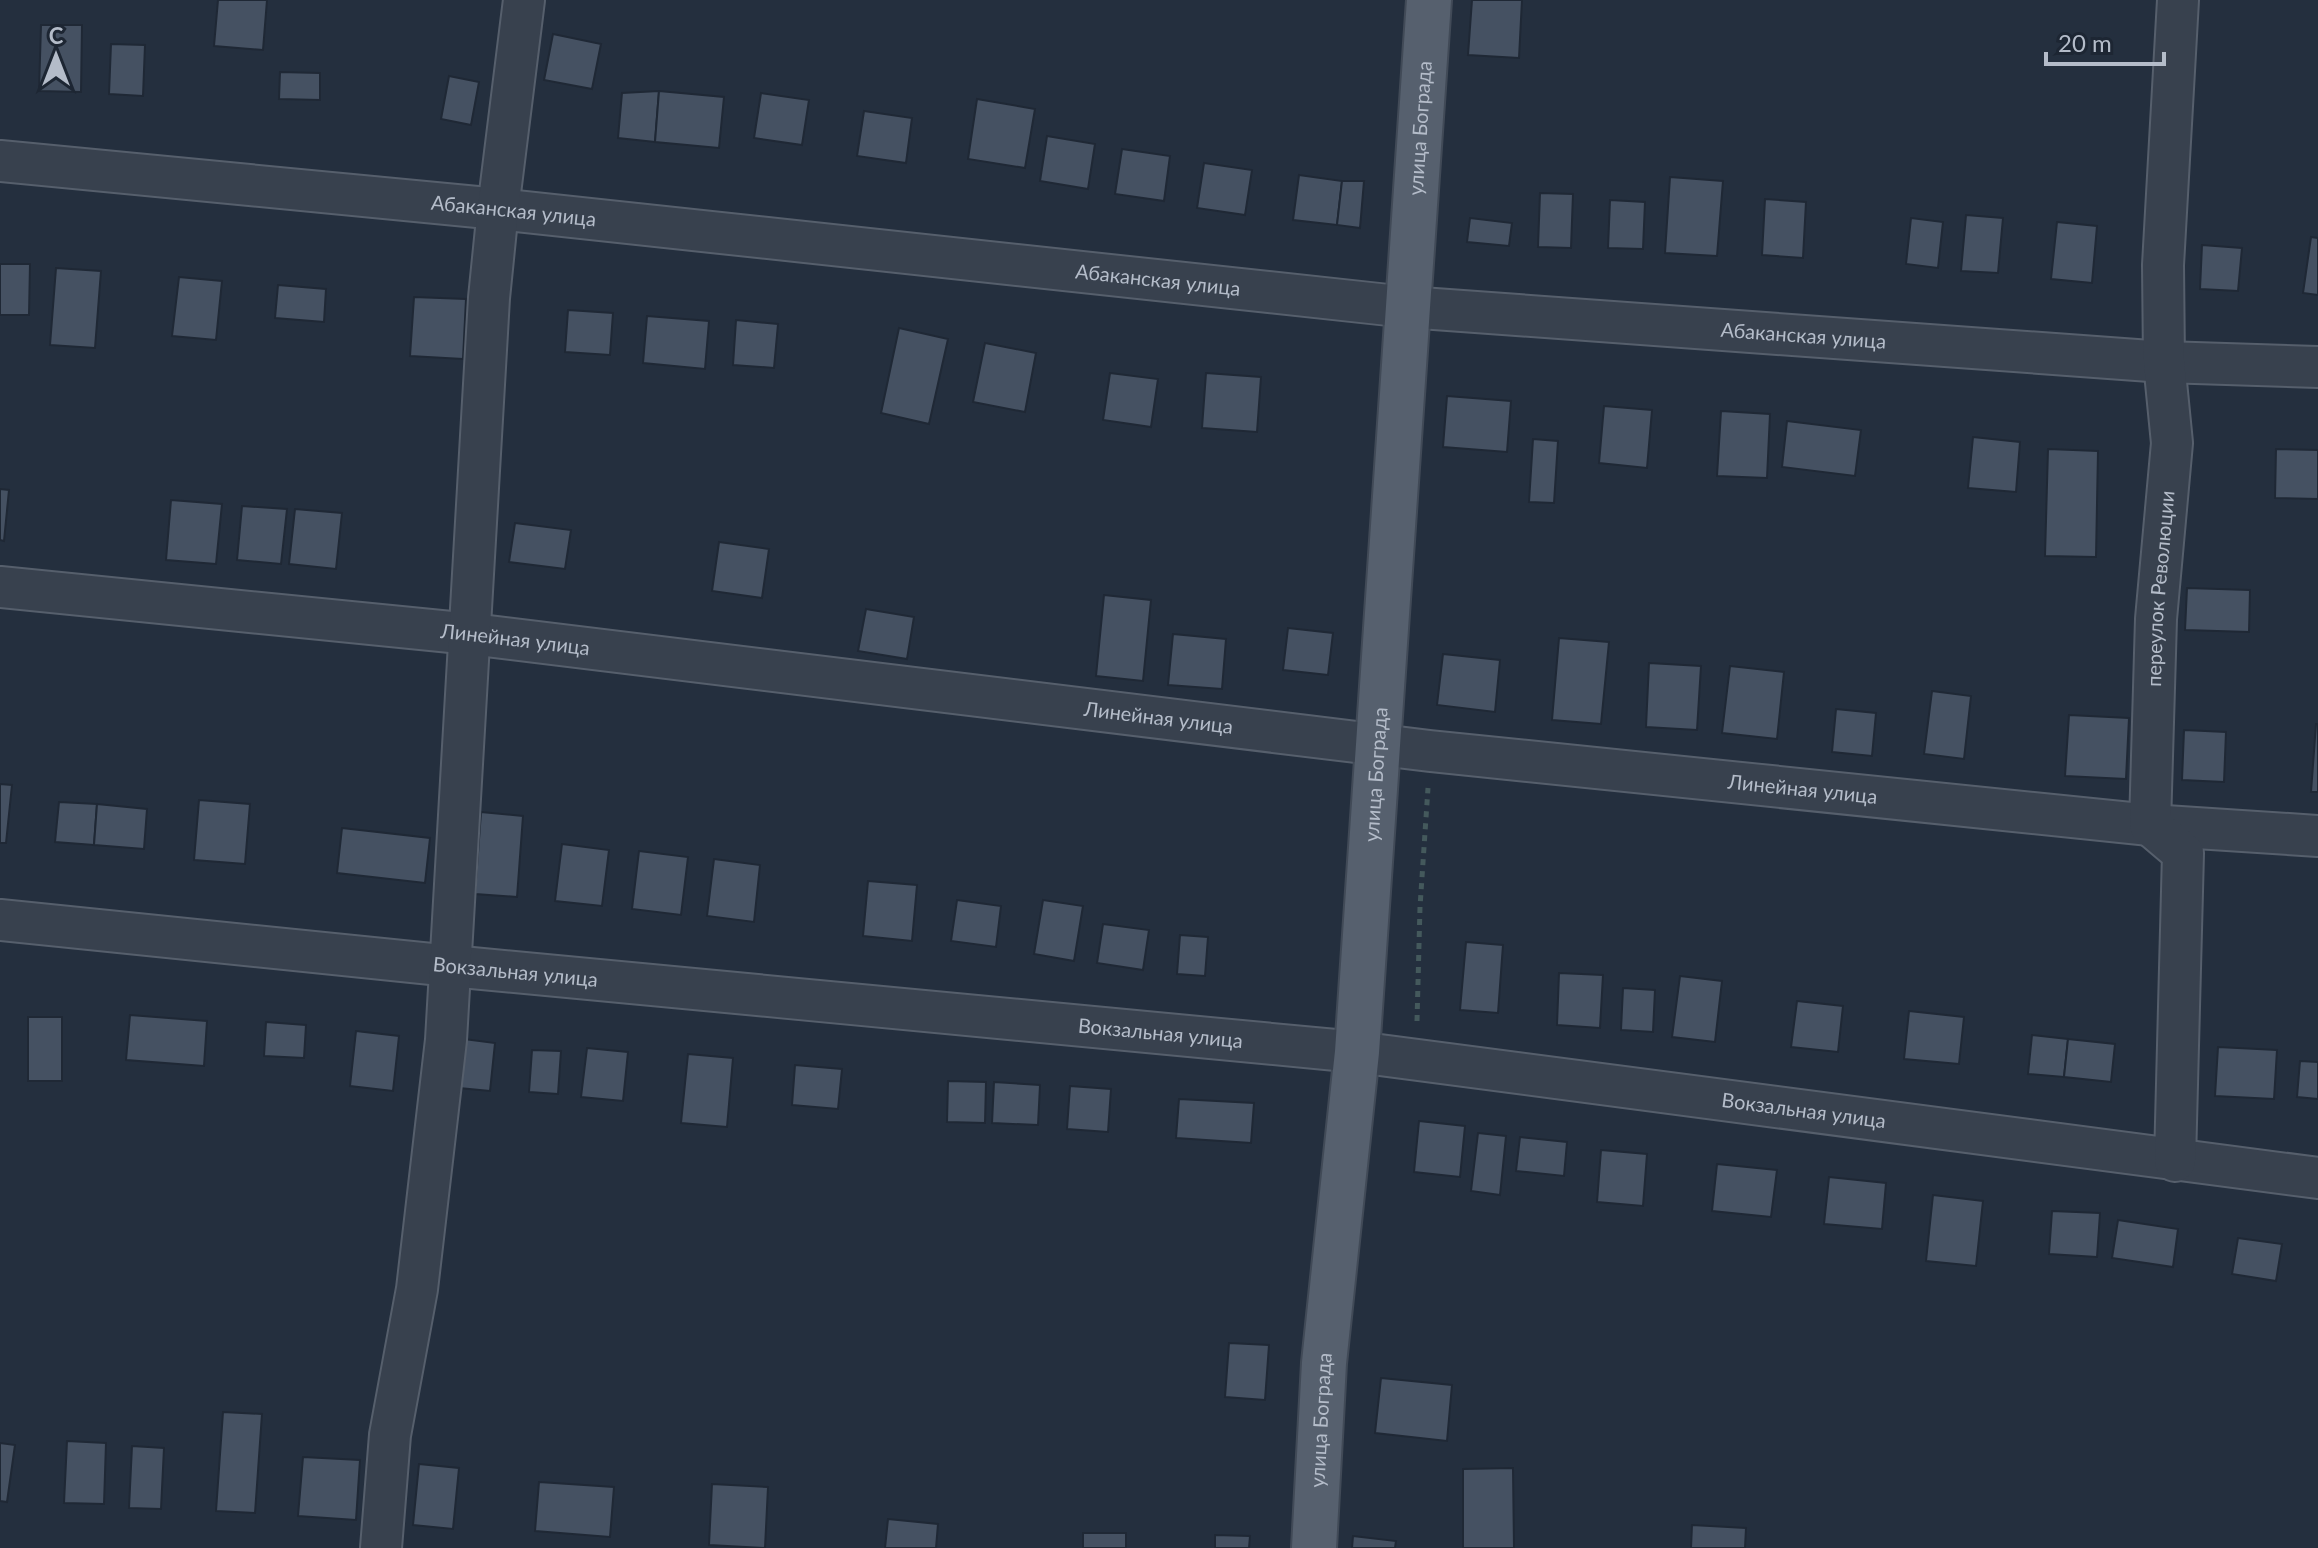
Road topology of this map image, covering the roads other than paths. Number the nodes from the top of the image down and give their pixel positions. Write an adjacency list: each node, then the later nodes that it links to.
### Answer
1 (524, 0): 5 (street)
2 (1429, 0): 6 (main road, улица Бограда)
3 (2178, 0): 7 (street, переулок Революции)
4 (0, 161): 5 (street, Абаканская улица)
5 (498, 209): 6 (street, Абаканская улица); 10 (street)
6 (1407, 307): 7 (street, Абаканская улица); 11 (main road, улица Бограда)
7 (2164, 362): 8 (street, Абаканская улица); 12 (street, переулок Революции)
8 (2318, 367)
9 (0, 587): 10 (street, Линейная улица)
10 (471, 634): 11 (street, Линейная улица); 15 (street)
11 (1378, 745): 12 (street, Линейная улица); 16 (main road, улица Бограда)
12 (2150, 825): 13 (street, Линейная улица); 17 (street)
13 (2318, 836)
14 (0, 920): 15 (street, Вокзальная улица)
15 (451, 966): 16 (street, Вокзальная улица); 19 (street)
16 (1357, 1052): 17 (street, Вокзальная улица); 20 (main road, улица Бограда)
17 (2175, 1161): 18 (street, Вокзальная улица)
18 (2318, 1178)
19 (381, 1548)
20 (1314, 1548)

